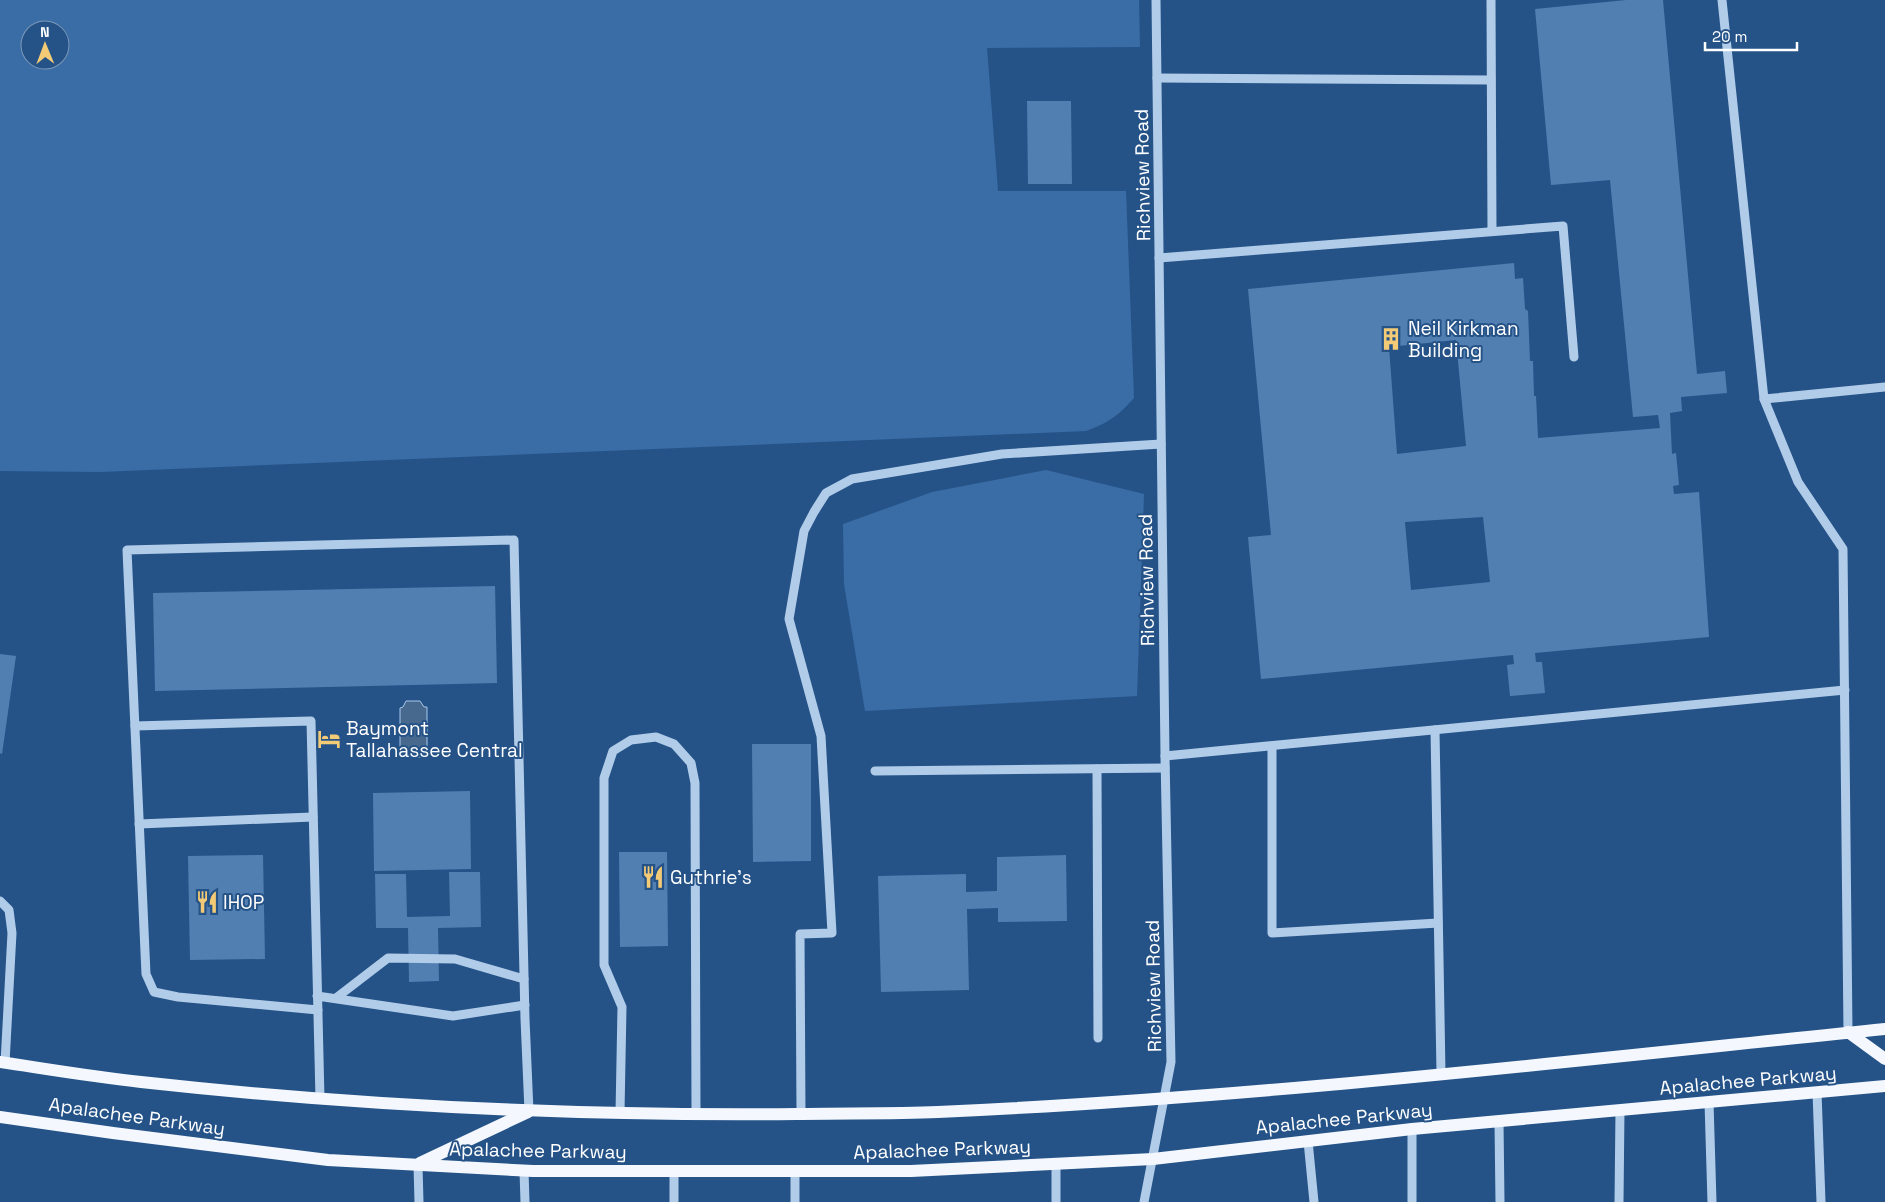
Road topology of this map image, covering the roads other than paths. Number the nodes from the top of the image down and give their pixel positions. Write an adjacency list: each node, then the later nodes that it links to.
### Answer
1 (1156, 0): 4 (street, Richview Road)
2 (1490, 0): 5 (street)
3 (1722, 0): 10 (street)
4 (1157, 78): 5 (street); 7 (street, Richview Road)
5 (1491, 80): 6 (street)
6 (1492, 231): 7 (street); 8 (street)
7 (1159, 258): 11 (street, Richview Road)
8 (1574, 357)
9 (1885, 387): 10 (street)
10 (1764, 399): 12 (street)
11 (1161, 444): 16 (street, Richview Road); 43 (street)
12 (1844, 690): 14 (street); 30 (street)
13 (135, 726): 20 (street); 21 (street); 24 (street)
14 (1435, 730): 15 (street); 23 (street)
15 (1272, 746): 16 (street); 23 (street)
16 (1165, 756): 17 (street, Richview Road)
17 (1165, 768): 18 (street); 38 (street, Richview Road)
18 (1097, 769): 19 (street); 31 (street)
19 (875, 771)
20 (314, 817): 21 (street); 25 (street)
21 (140, 824): 28 (street)
22 (0, 901): 33 (street)
23 (1438, 923): 34 (street)
24 (524, 979): 26 (street); 27 (street)
25 (318, 996): 26 (street); 28 (street)
26 (336, 998): 27 (street)
27 (525, 1005): 41 (street)
28 (318, 1010): 37 (street)
29 (1885, 1029): 30 (main road, Apalachee Parkway)
30 (1848, 1032): 32 (main road); 34 (main road, Apalachee Parkway)
31 (1098, 1038)
32 (1885, 1059)
33 (3, 1063): 37 (main road, Apalachee Parkway)
34 (1441, 1073): 38 (main road, Apalachee Parkway)
35 (1885, 1086): 36 (main road, Apalachee Parkway)
36 (1817, 1092): 39 (main road, Apalachee Parkway); 66 (street)
37 (320, 1099): 41 (main road, Apalachee Parkway)
38 (1164, 1099): 43 (main road, Apalachee Parkway); 49 (street, Richview Road)
39 (1709, 1102): 40 (main road, Apalachee Parkway); 65 (street)
40 (1620, 1110): 46 (main road, Apalachee Parkway); 64 (street)
41 (529, 1111): 42 (main road, Apalachee Parkway); 51 (main road)
42 (620, 1113): 44 (main road, Apalachee Parkway); 44 (street)
43 (802, 1114): 44 (main road, Apalachee Parkway)
44 (696, 1115)
45 (0, 1117): 51 (main road, Apalachee Parkway)
46 (1499, 1121): 47 (main road, Apalachee Parkway); 63 (street)
47 (1412, 1129): 48 (main road, Apalachee Parkway); 62 (street)
48 (1308, 1141): 49 (main road, Apalachee Parkway); 61 (street)
49 (1153, 1159): 50 (main road, Apalachee Parkway); 60 (street, Richview Road)
50 (1056, 1163): 54 (main road, Apalachee Parkway); 59 (street)
51 (418, 1164): 52 (main road, Apalachee Parkway); 55 (street)
52 (524, 1171): 53 (main road, Apalachee Parkway); 56 (street)
53 (674, 1171): 54 (main road, Apalachee Parkway); 57 (street)
54 (795, 1171): 58 (street)
55 (419, 1202)
56 (524, 1202)
57 (674, 1202)
58 (796, 1202)
59 (1056, 1202)
60 (1144, 1202)
61 (1314, 1202)
62 (1412, 1202)
63 (1500, 1202)
64 (1619, 1202)
65 (1712, 1202)
66 (1821, 1202)

